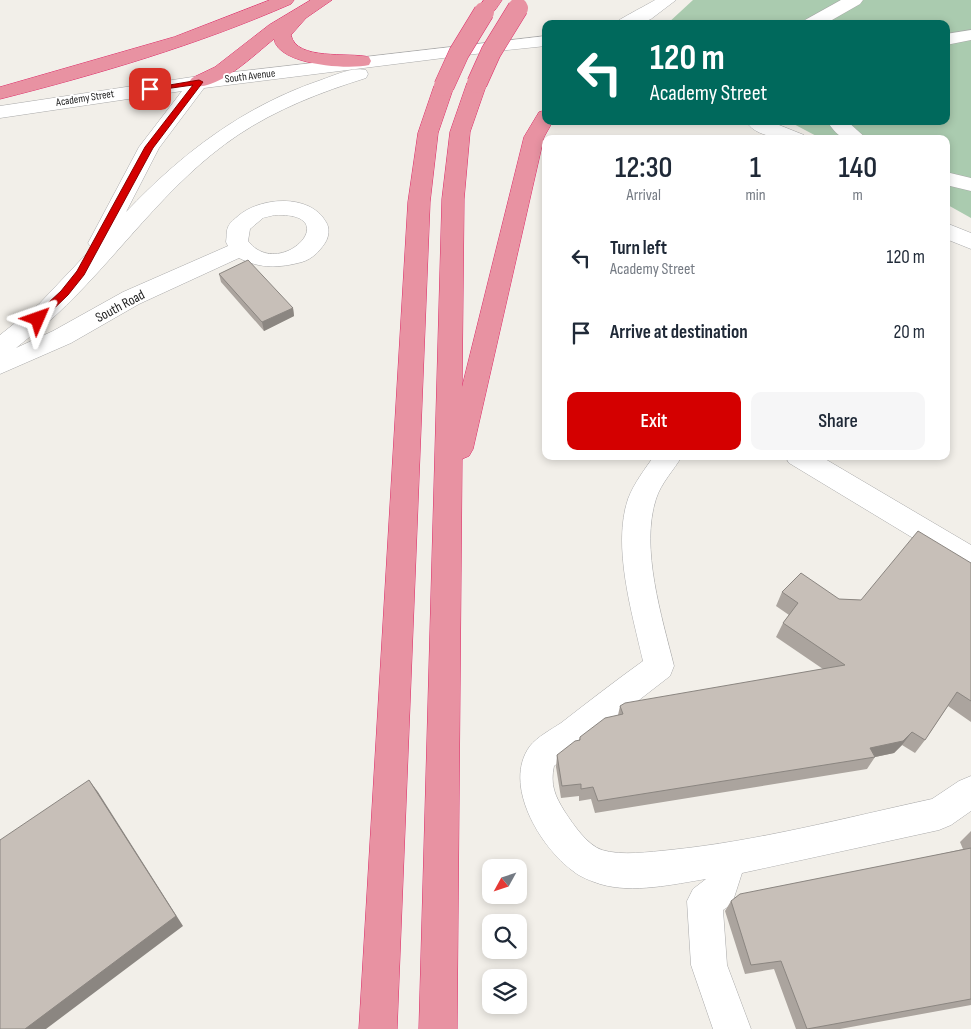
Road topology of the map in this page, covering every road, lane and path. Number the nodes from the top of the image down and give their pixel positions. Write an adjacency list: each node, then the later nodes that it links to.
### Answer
1 (285, 0): 19 (highway)
2 (323, 0): 6 (highway)
3 (854, 0): 10 (street)
4 (666, 1): 8 (street); 9 (street)
5 (521, 4): 38 (highway, bridge)
6 (301, 6): 17 (highway); 18 (highway)
7 (489, 6): 42 (highway, bridge)
8 (633, 20)
9 (651, 20)
10 (817, 20)
11 (971, 35): 13 (street)
12 (542, 38): 15 (street)
13 (950, 39)
14 (542, 41): 15 (street, South Avenue)
15 (506, 44): 16 (street, South Avenue)
16 (432, 53): 17 (street, South Avenue); 33 (street)
17 (362, 61): 18 (street, South Avenue)
18 (199, 82): 20 (street, Academy Street); 33 (street)
19 (0, 93)
20 (0, 112)
21 (542, 123): 38 (highway)
22 (758, 125): 25 (street)
23 (761, 125): 26 (street)
24 (840, 125): 27 (street)
25 (768, 135)
26 (787, 135)
27 (851, 135)
28 (950, 179): 29 (street)
29 (971, 185)
30 (950, 232): 31 (street)
31 (971, 242)
32 (241, 249): 35 (street, South Road)
33 (64, 293): 34 (street)
34 (0, 348)
35 (0, 365)
36 (667, 460): 41 (street)
37 (805, 460): 39 (street)
38 (447, 502): 45 (highway)
39 (971, 559)
40 (971, 792): 41 (street)
41 (729, 859): 46 (street)
42 (382, 952): 43 (highway); 44 (highway)
43 (365, 1029)
44 (378, 1029)
45 (438, 1029)
46 (732, 1029)

